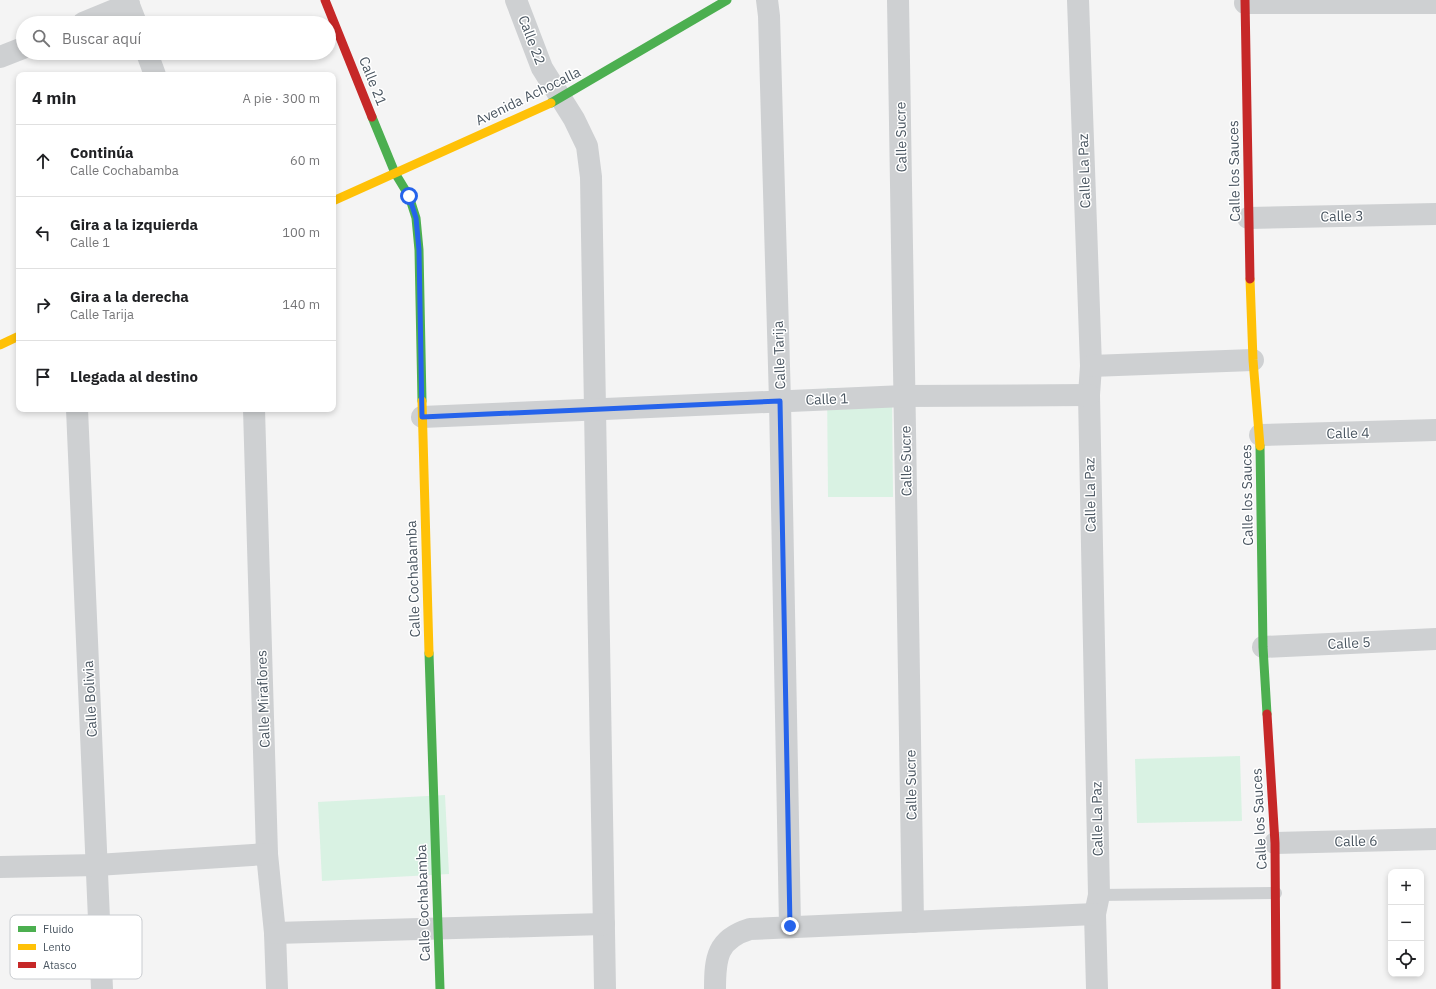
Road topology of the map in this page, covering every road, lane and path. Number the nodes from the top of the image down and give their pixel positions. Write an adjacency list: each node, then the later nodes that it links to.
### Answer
1 (325, 0): 11 (street, Calle 21)
2 (516, 0): 17 (street, Calle 22)
3 (767, 0): 28 (street, Calle Tarija)
4 (898, 0): 27 (street, Calle Sucre)
5 (1078, 0): 25 (street, Calle La Paz)
6 (1245, 1): 7 (street); 21 (street, Calle los Sauces)
7 (1436, 2)
8 (715, 3): 17 (street, Avenida Achocalla)
9 (131, 9): 10 (street)
10 (107, 16)
11 (331, 16)
12 (336, 27): 18 (street, Calle 21)
13 (16, 51): 14 (street)
14 (0, 57)
15 (150, 60): 16 (street)
16 (154, 72)
17 (562, 98): 18 (street, Avenida Achocalla); 29 (street, Calle 22)
18 (395, 173): 19 (street, Avenida Achocalla); 32 (street, Calle Cochabamba)
19 (336, 200)
20 (1436, 214): 21 (street, Calle 3)
21 (1248, 218): 24 (street, Calle los Sauces)
22 (16, 337): 23 (street)
23 (0, 345)
24 (1253, 360): 25 (street); 34 (street, Calle los Sauces)
25 (1091, 366): 26 (street, Calle La Paz)
26 (1089, 395): 27 (street, Calle 1); 43 (street, Calle La Paz)
27 (904, 396): 28 (street, Calle 1); 45 (street, Calle Sucre)
28 (780, 401): 29 (street, Calle 1); 47 (street, Calle Tarija)
29 (595, 410): 32 (street, Calle 1); 46 (street, Calle 22)
30 (77, 412): 40 (street, Calle Bolivia)
31 (254, 412): 39 (street, Calle Miraflores)
32 (422, 417): 48 (street, Calle Cochabamba)
33 (1436, 430): 34 (street, Calle 4)
34 (1260, 435): 36 (street, Calle los Sauces)
35 (1436, 639): 36 (street, Calle 5)
36 (1263, 647): 38 (street, Calle los Sauces)
37 (1436, 839): 38 (street, Calle 6)
38 (1275, 843): 42 (street, Calle los Sauces)
39 (267, 854): 40 (street); 49 (street, Calle Miraflores)
40 (97, 864): 41 (street); 44 (street, Calle Bolivia)
41 (0, 868)
42 (1276, 893): 43 (lane); 57 (street, Calle los Sauces)
43 (1097, 904): 45 (street); 56 (street, Calle La Paz)
44 (99, 915)
45 (913, 922): 47 (street)
46 (604, 924): 48 (street); 54 (street, Calle 22)
47 (790, 926): 55 (street)
48 (438, 929): 49 (street); 53 (street, Calle Cochabamba)
49 (274, 933): 52 (street, Calle Miraflores)
50 (102, 979): 51 (street, Calle Bolivia)
51 (102, 989)
52 (277, 989)
53 (440, 989)
54 (605, 989)
55 (715, 989)
56 (1097, 989)
57 (1276, 989)

